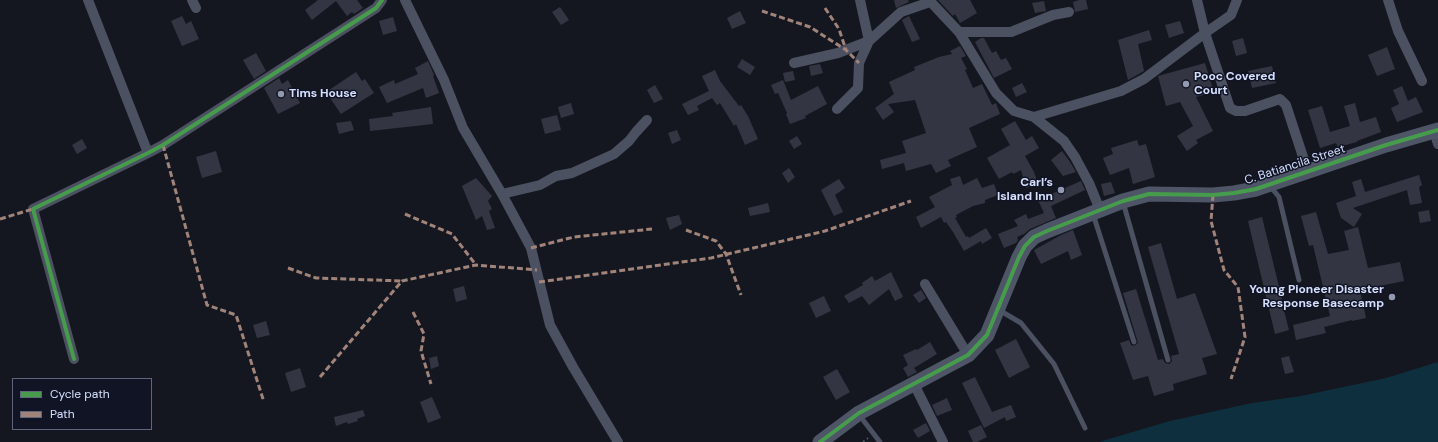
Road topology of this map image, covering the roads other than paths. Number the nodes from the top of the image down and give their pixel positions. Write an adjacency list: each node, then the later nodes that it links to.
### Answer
1 (88, 0): 19 (street)
2 (382, 0): 19 (street)
3 (405, 0): 22 (street)
4 (860, 0): 12 (street)
5 (1197, 0): 11 (street)
6 (1238, 0): 11 (street)
7 (1388, 0): 14 (street)
8 (929, 1): 10 (street); 12 (street)
9 (1069, 12): 10 (street)
10 (959, 32): 16 (street)
11 (1205, 33): 16 (street); 20 (street)
12 (869, 41): 13 (street); 15 (street)
13 (794, 63)
14 (1422, 81)
15 (837, 109)
16 (1034, 117): 24 (street)
17 (647, 120): 22 (street)
18 (1437, 135): 20 (street, C. Batiancila Street)
19 (148, 154): 30 (street)
20 (1308, 172): 21 (street, C. Batiancila Street)
21 (1270, 185): 23 (street, C. Batiancila Street); 25 (lane)
22 (502, 194): 35 (street)
23 (1123, 201): 24 (street, C. Batiancila Street); 31 (lane)
24 (1096, 211): 27 (street, C. Batiancila Street); 28 (lane)
25 (1299, 280)
26 (925, 284): 29 (street)
27 (998, 310): 29 (street, C. Batiancila Street); 34 (lane)
28 (1134, 342)
29 (968, 355): 32 (street, C. Batiancila Street)
30 (74, 359)
31 (1168, 360)
32 (914, 384): 33 (street, C. Batiancila Street); 38 (street)
33 (860, 413): 36 (street, C. Batiancila Street); 37 (lane)
34 (1085, 428)
35 (618, 442)
36 (820, 442)
37 (880, 442)
38 (943, 442)

